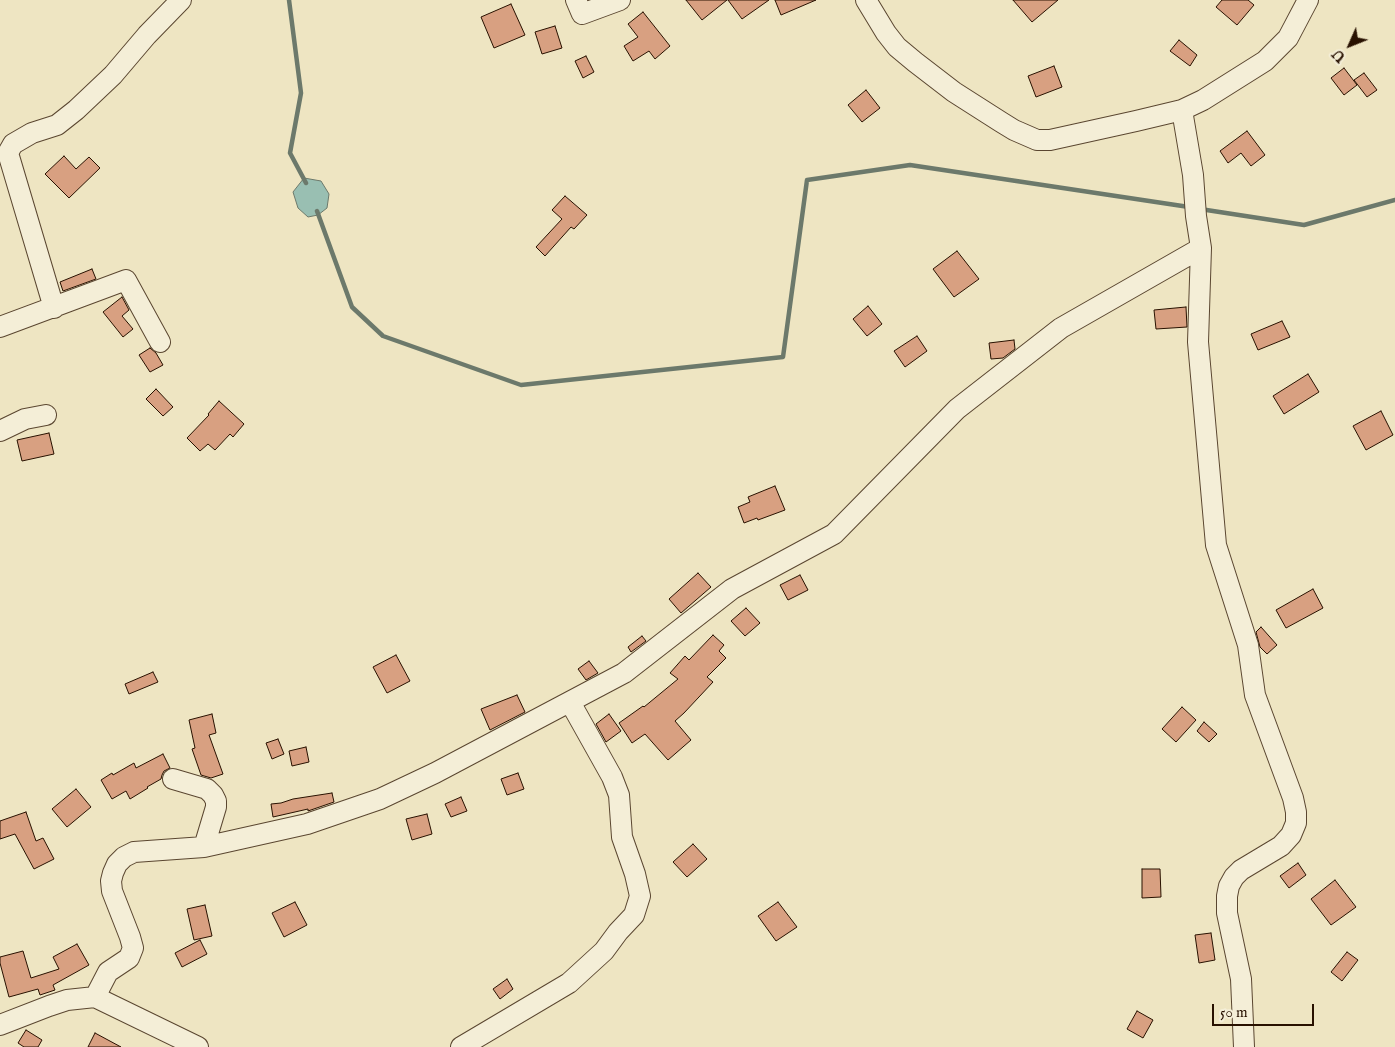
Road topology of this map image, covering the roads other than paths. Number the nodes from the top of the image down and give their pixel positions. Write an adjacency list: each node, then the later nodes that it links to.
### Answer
1 (181, 0): 8 (street)
2 (576, 0): 3 (street)
3 (620, 0)
4 (866, 0): 6 (street)
5 (1308, 0): 6 (street)
6 (1182, 110): 7 (street)
7 (1201, 248): 13 (street); 20 (street)
8 (54, 308): 9 (street); 10 (street)
9 (0, 327)
10 (160, 342)
11 (46, 415): 12 (street)
12 (0, 430)
13 (570, 702): 15 (street); 19 (street)
14 (173, 780): 15 (street)
15 (204, 847): 16 (street)
16 (95, 997): 17 (street); 18 (street)
17 (0, 1025)
18 (198, 1047)
19 (461, 1047)
20 (1244, 1047)

